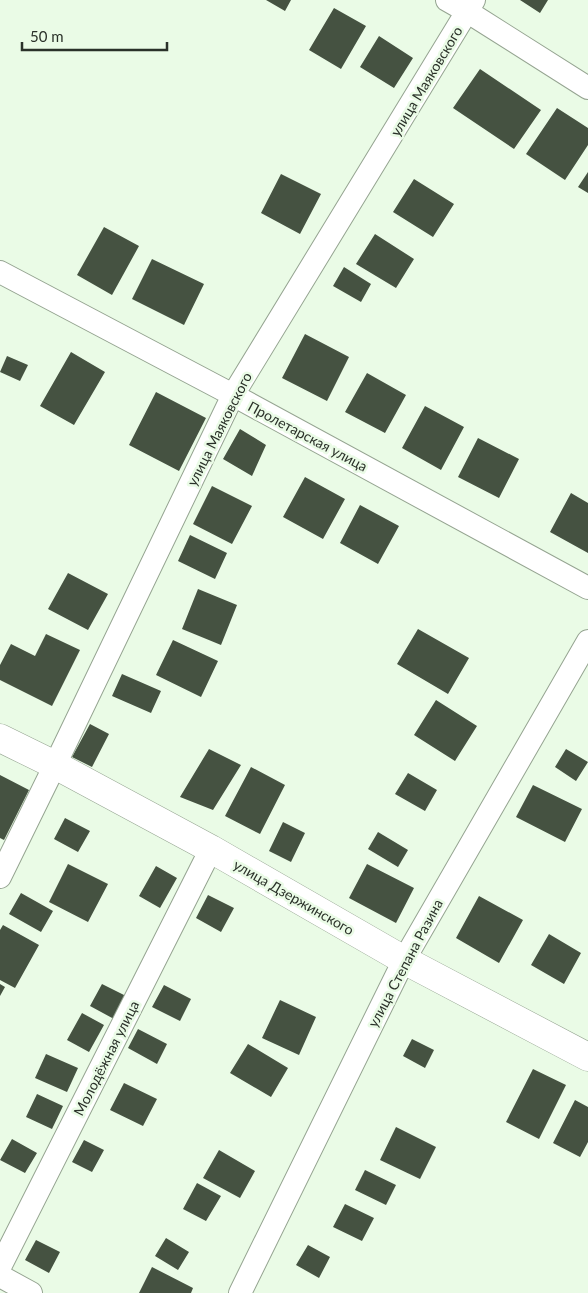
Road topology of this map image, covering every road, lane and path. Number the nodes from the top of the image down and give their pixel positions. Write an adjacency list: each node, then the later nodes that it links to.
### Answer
1 (447, 0): 2 (street)
2 (471, 6): 3 (street); 5 (street, улица Маяковского)
3 (588, 88)
4 (0, 272): 5 (street, Пролетарская улица)
5 (233, 395): 6 (street, Пролетарская улица); 9 (street, улица Маяковского)
6 (588, 588)
7 (588, 641): 12 (street, улица Степана Разина)
8 (0, 738): 9 (street, улица Дзержинского)
9 (56, 766): 10 (street, улица Дзержинского); 11 (street, улица Маяковского)
10 (211, 849): 12 (street, улица Дзержинского); 14 (street, Молодёжная улица)
11 (0, 877)
12 (404, 960): 13 (street, улица Дзержинского); 17 (street, улица Степана Разина)
13 (588, 1057)
14 (0, 1267)
15 (0, 1276): 16 (street)
16 (31, 1293)
17 (240, 1293)

